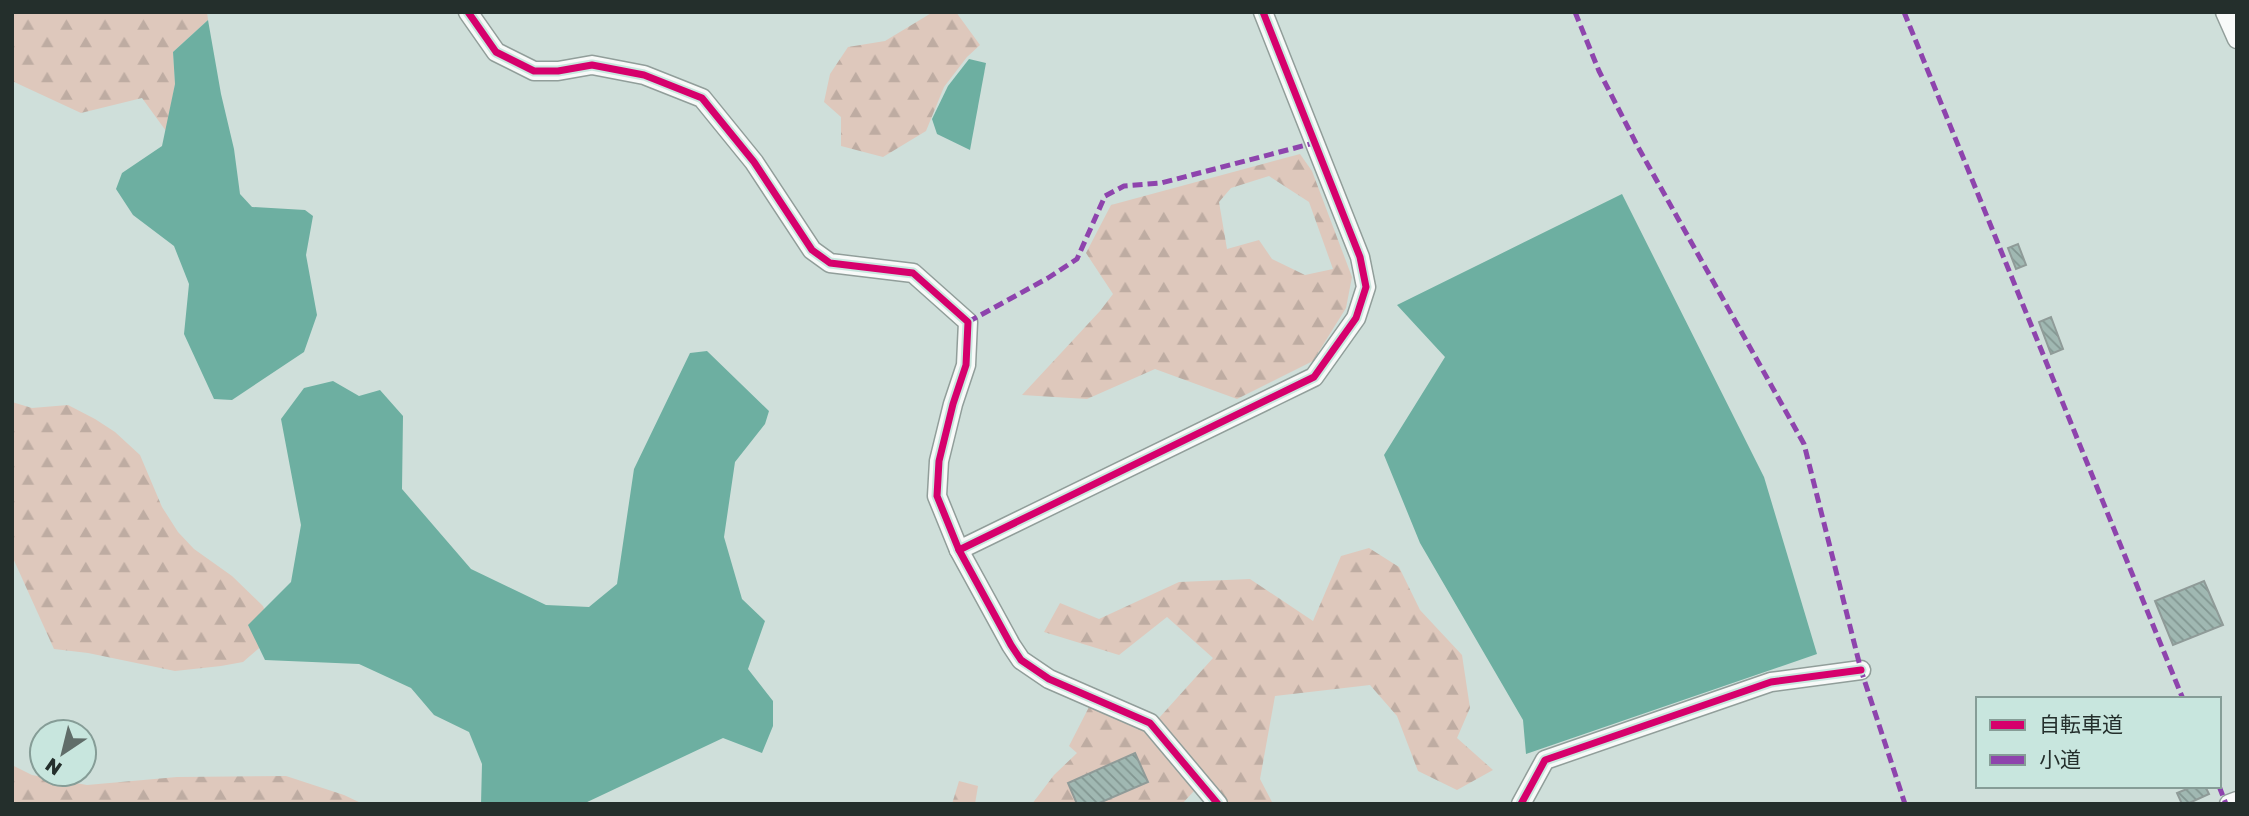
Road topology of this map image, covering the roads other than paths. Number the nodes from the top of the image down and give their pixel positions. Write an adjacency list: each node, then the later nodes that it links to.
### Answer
1 (468, 12): 5 (street)
2 (1264, 12): 5 (street)
3 (2224, 12): 4 (street)
4 (2237, 40)
5 (959, 550): 8 (street)
6 (1861, 670): 9 (street)
7 (2237, 801): 10 (street)
8 (1218, 804)
9 (1521, 804)
10 (2229, 804)

